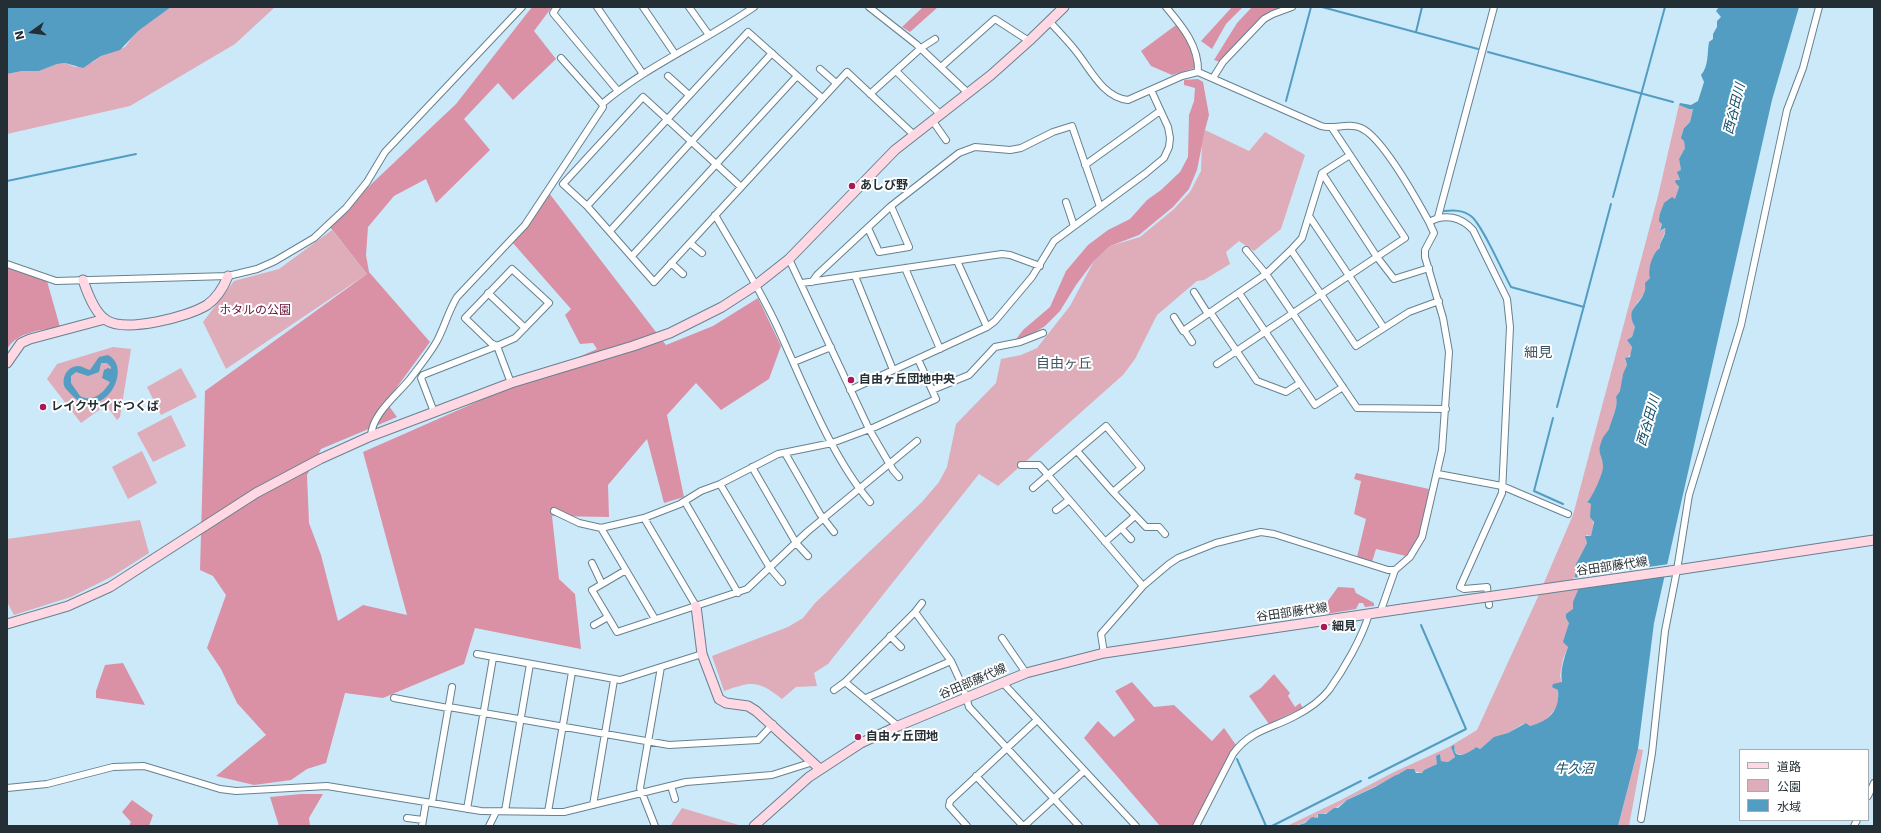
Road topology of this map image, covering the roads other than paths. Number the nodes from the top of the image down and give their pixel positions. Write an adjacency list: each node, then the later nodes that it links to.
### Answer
1 (522, 7): 76 (street)
2 (557, 7): 31 (street)
3 (597, 7): 25 (street)
4 (643, 7): 19 (street)
5 (689, 7): 14 (street)
6 (754, 7): 14 (street)
7 (868, 7): 17 (street)
8 (1064, 7): 13 (street)
9 (1166, 7): 24 (street)
10 (1292, 7): 28 (street)
11 (1494, 7): 56 (street)
12 (1819, 7): 154 (street)
13 (1050, 22): 16 (street); 30 (street)
14 (709, 35): 19 (street)
15 (935, 39): 17 (street)
16 (1029, 41): 21 (street); 32 (street)
17 (922, 48): 21 (street); 23 (street)
18 (772, 53): 27 (street); 33 (street); 44 (street)
19 (675, 54): 25 (street)
20 (561, 58): 36 (street)
21 (941, 67): 32 (street)
22 (820, 69): 29 (street)
23 (896, 71): 34 (street); 38 (street)
24 (1198, 72): 28 (street); 30 (street)
25 (643, 74): 31 (street)
26 (668, 76): 33 (street)
27 (797, 76): 35 (street); 46 (street)
28 (1214, 78): 41 (street)
29 (836, 83): 34 (street); 35 (street)
30 (1151, 90): 37 (street)
31 (618, 91): 36 (street)
32 (968, 93): 38 (street)
33 (690, 94): 39 (street)
34 (870, 94): 42 (street)
35 (822, 98): 49 (street)
36 (602, 104): 116 (street)
37 (1160, 111): 47 (street); 53 (street)
38 (940, 114): 40 (street)
39 (667, 120): 44 (street); 51 (street); 51 (street)
40 (932, 120): 42 (street); 43 (street)
41 (1332, 128): 45 (street); 57 (street)
42 (913, 134): 67 (street)
43 (946, 140)
44 (692, 142): 46 (street); 60 (street)
45 (1350, 155): 48 (street); 66 (street)
46 (716, 164): 49 (street); 65 (street)
47 (1085, 165): 52 (street); 53 (street)
48 (1322, 173): 55 (street); 66 (street)
49 (741, 187): 54 (street)
50 (1066, 202): 58 (street)
51 (587, 206): 60 (street)
52 (891, 206): 59 (street); 59 (street)
53 (1100, 207): 58 (street)
54 (715, 215): 61 (street); 82 (street)
55 (1309, 216): 63 (street); 78 (street)
56 (1438, 217): 57 (street); 128 (street)
57 (1429, 222): 73 (street)
58 (1074, 226): 71 (street)
59 (868, 228): 80 (street)
60 (610, 231): 65 (street)
61 (690, 243): 64 (street); 69 (street)
62 (1246, 250): 75 (street)
63 (1291, 250): 75 (street); 86 (street)
64 (702, 253)
65 (632, 256): 69 (street)
66 (1377, 257): 73 (street); 78 (street)
67 (790, 259): 81 (street); 82 (street)
68 (957, 261): 71 (street); 72 (street); 92 (street)
69 (671, 263): 74 (street)
70 (7, 264): 79 (street)
71 (1040, 266): 92 (street)
72 (905, 268): 77 (street); 101 (street)
73 (1429, 268): 87 (street)
74 (683, 274)
75 (1266, 274): 85 (street); 89 (street)
76 (228, 276): 79 (street); 91 (street)
77 (855, 276): 80 (street); 107 (street)
78 (1349, 276): 86 (street); 94 (street)
79 (83, 280): 91 (street)
80 (812, 282): 81 (street)
81 (802, 283): 100 (street)
82 (756, 285): 104 (street); 108 (street)
83 (1194, 292): 88 (street)
84 (488, 293): 93 (street); 93 (street); 99 (street)
85 (1239, 293): 88 (street); 96 (street)
86 (1321, 294): 89 (street); 94 (street)
87 (1439, 301): 94 (street); 113 (street)
88 (1209, 313): 95 (street); 102 (street)
89 (1293, 313): 96 (street); 110 (street)
90 (1174, 317): 95 (street)
91 (105, 319): 105 (street)
92 (987, 327): 101 (street)
93 (525, 328): 99 (street)
94 (1384, 328)
95 (1184, 330): 98 (street)
96 (1265, 332): 102 (street); 109 (street)
97 (1043, 333): 112 (street)
98 (1192, 342)
99 (497, 346): 108 (street); 114 (street)
100 (831, 347): 104 (street); 111 (street)
101 (940, 349): 103 (street)
102 (1237, 351): 106 (street); 109 (street)
103 (918, 359): 107 (street); 112 (street)
104 (794, 362): 118 (street)
105 (7, 363)
106 (1217, 364)
107 (893, 370): 111 (street)
108 (511, 383): 114 (street)
109 (1300, 383): 110 (street)
110 (1343, 387): 113 (street)
111 (850, 390): 115 (street)
112 (932, 390): 115 (street)
113 (1446, 409): 124 (street)
114 (434, 412): 116 (street)
115 (869, 429): 118 (street); 121 (street)
116 (371, 436): 167 (street)
117 (917, 441): 121 (street)
118 (832, 443): 120 (street); 130 (street)
119 (1077, 451): 125 (street); 131 (street); 131 (street)
120 (785, 452): 123 (street); 140 (street)
121 (889, 465): 126 (street); 130 (street)
122 (1022, 465): 125 (street)
123 (752, 467): 127 (street); 148 (street)
124 (1438, 474): 128 (street); 153 (street)
125 (1048, 475): 129 (street); 132 (street)
126 (899, 477)
127 (720, 484): 133 (street); 151 (street)
128 (1502, 486): 137 (street); 160 (street)
129 (1033, 488)
130 (859, 489): 134 (street); 140 (street)
131 (1112, 492): 138 (street)
132 (1070, 500): 135 (street); 147 (street)
133 (685, 502): 139 (street); 158 (street)
134 (870, 502)
135 (1056, 510)
136 (554, 511): 141 (street)
137 (1568, 514)
138 (1135, 516): 142 (street); 144 (street)
139 (644, 518): 141 (street); 161 (street)
140 (825, 519): 143 (street); 148 (street)
141 (601, 528): 152 (street)
142 (1121, 528): 145 (street); 147 (street)
143 (834, 532)
144 (1165, 534)
145 (1131, 539)
146 (1874, 540): 154 (street, 谷田部藤代線)
147 (1105, 542): 157 (street)
148 (796, 543): 149 (street); 151 (street)
149 (808, 556)
150 (592, 563): 156 (street)
151 (770, 568): 155 (street); 158 (street)
152 (626, 570): 156 (street); 166 (street)
153 (1395, 570): 157 (street); 163 (street)
154 (1674, 570): 163 (street, 谷田部藤代線, bridge); 217 (street)
155 (782, 582)
156 (602, 584): 165 (street)
157 (1144, 586): 172 (street)
158 (738, 593): 161 (street)
159 (922, 603): 162 (street)
160 (1489, 605)
161 (696, 606): 166 (street); 174 (street)
162 (915, 612): 169 (street); 176 (street)
163 (1380, 612): 164 (street, 谷田部藤代線)
164 (1370, 614): 172 (street, 谷田部藤代線); 226 (street)
165 (608, 617): 166 (street); 168 (street)
166 (655, 619)
167 (7, 624)
168 (594, 625)
169 (890, 636): 171 (street); 182 (street)
170 (1002, 638): 180 (street)
171 (901, 647)
172 (1104, 653): 180 (street, 谷田部藤代線)
173 (476, 654): 175 (street)
174 (702, 654): 178 (street); 193 (street)
175 (493, 658): 177 (street); 190 (street)
176 (951, 661): 187 (street); 188 (street)
177 (530, 664): 179 (street); 191 (street)
178 (661, 667): 181 (street); 197 (street)
179 (572, 672): 181 (street); 194 (street)
180 (1026, 673): 183 (street, 谷田部藤代線)
181 (614, 680): 196 (street)
182 (845, 682): 185 (street); 187 (street)
183 (1003, 682): 188 (street, 谷田部藤代線); 192 (street)
184 (452, 687): 189 (street)
185 (834, 690)
186 (394, 698): 189 (street)
187 (866, 698): 195 (street)
188 (966, 698): 195 (street, 谷田部藤代線); 198 (street)
189 (449, 707): 190 (street); 210 (street)
190 (483, 713): 191 (street); 212 (street)
191 (521, 719): 194 (street); 214 (street)
192 (1037, 720): 198 (street); 201 (street)
193 (773, 724): 197 (street); 199 (street)
194 (563, 726): 196 (street); 215 (street)
195 (898, 726): 200 (street, 谷田部藤代線)
196 (605, 734): 197 (street); 211 (street)
197 (648, 741): 206 (street)
198 (1006, 748): 202 (street); 208 (street)
199 (814, 762): 200 (street); 204 (street)
200 (820, 769): 221 (street, 谷田部藤代線)
201 (1084, 771): 208 (street); 225 (street)
202 (976, 776): 222 (street); 223 (street)
203 (1874, 783): 207 (street)
204 (671, 786): 206 (street); 209 (street)
205 (7, 788): 210 (street)
206 (641, 793): 211 (street); 220 (street)
207 (1869, 794)
208 (1054, 798): 223 (street); 224 (street)
209 (675, 799)
210 (429, 802): 212 (street); 218 (street)
211 (593, 805): 215 (street)
212 (467, 809): 213 (street)
213 (496, 812): 214 (street); 219 (street)
214 (505, 812): 215 (street)
215 (548, 812)
216 (407, 818): 218 (street)
217 (1641, 819)
218 (423, 823)
219 (489, 826)
220 (655, 826)
221 (754, 826)
222 (968, 826)
223 (1024, 826)
224 (1079, 826)
225 (1136, 826)
226 (1196, 826)

